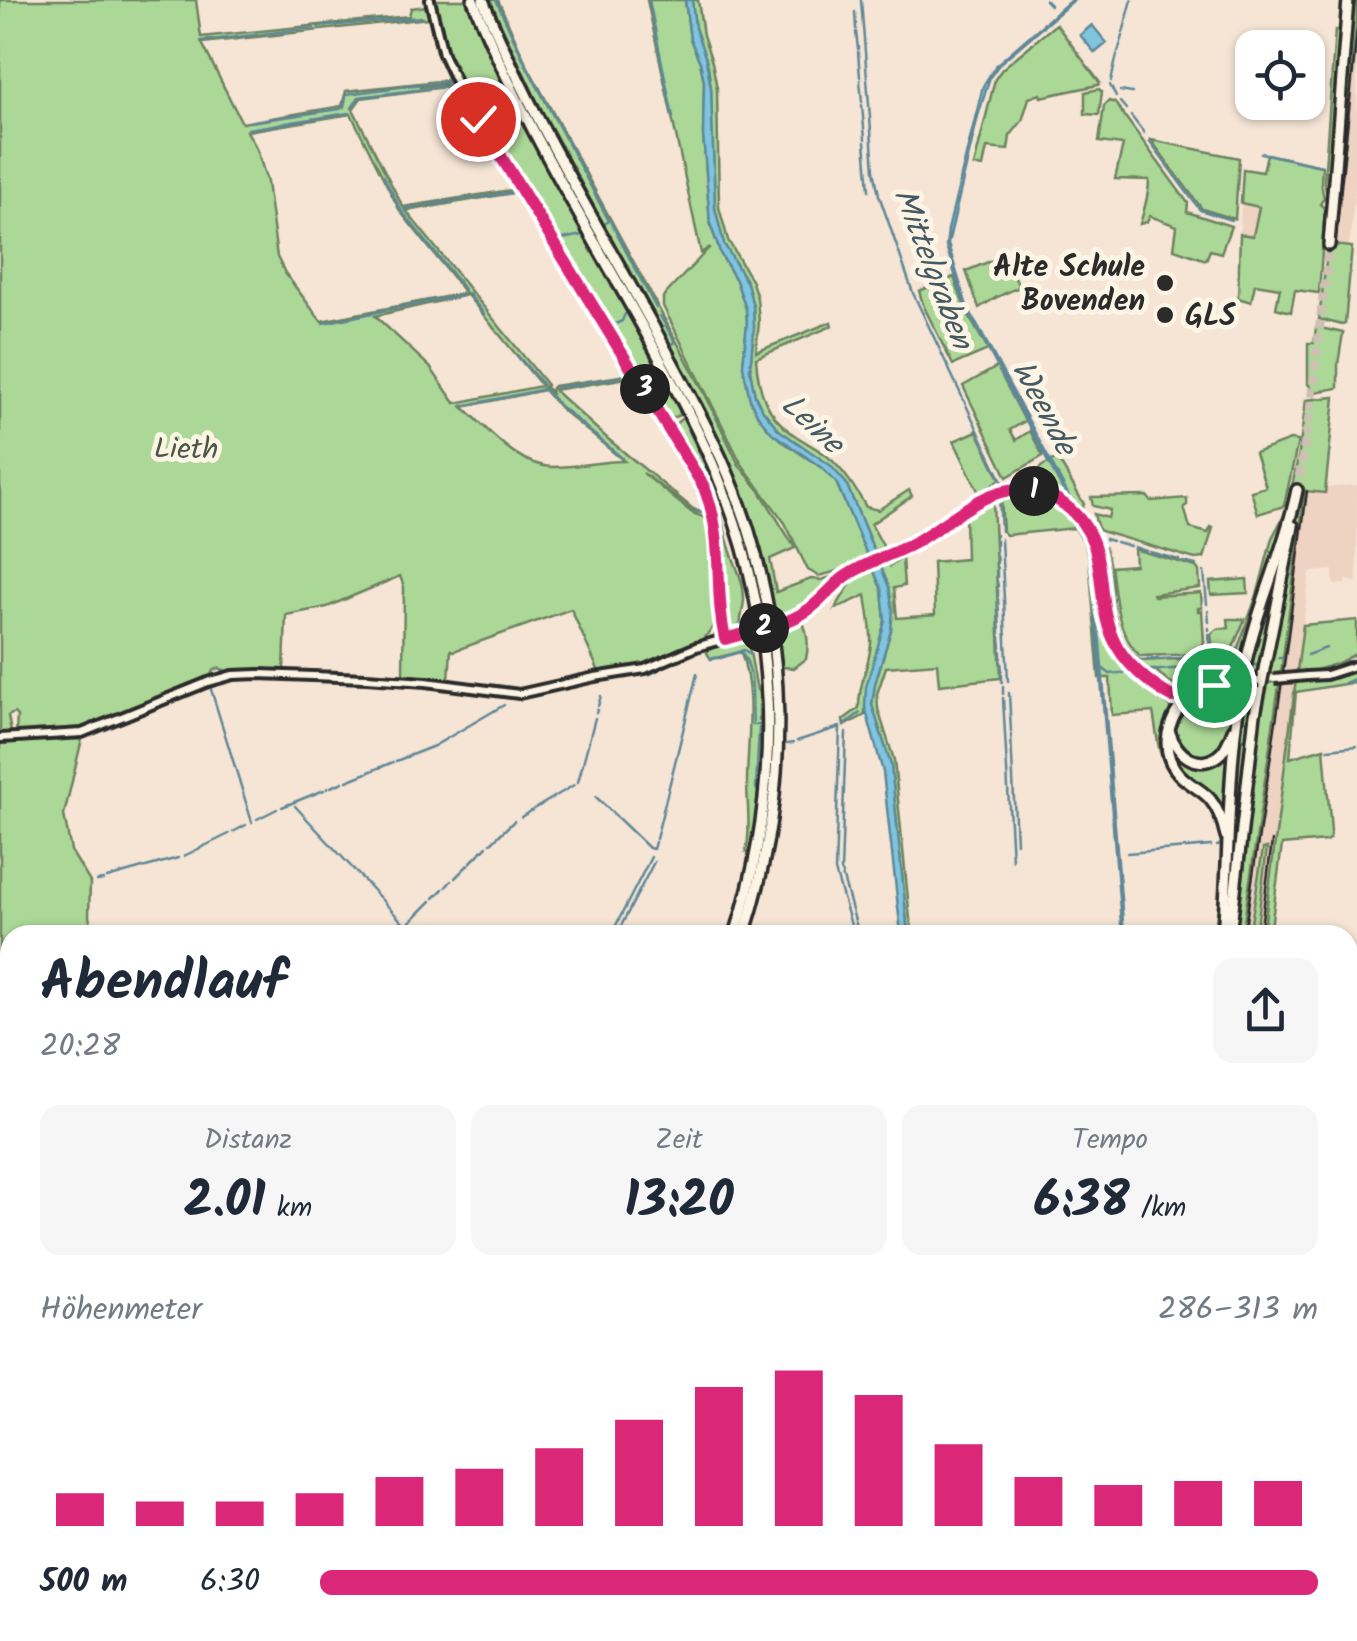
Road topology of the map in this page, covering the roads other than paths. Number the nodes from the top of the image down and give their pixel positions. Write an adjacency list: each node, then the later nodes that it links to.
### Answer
1 (430, 0): 6 (main road)
2 (472, 0): 18 (highway)
3 (483, 0): 19 (highway)
4 (1348, 0): 5 (highway)
5 (1329, 245)
6 (725, 639): 10 (main road, bridge); 14 (main road)
7 (1357, 666): 8 (main road, bridge)
8 (1260, 680): 9 (main road, bridge); 12 (highway); 17 (highway)
9 (1194, 694): 10 (main road); 11 (main road)
10 (1170, 696): 11 (main road)
11 (1180, 707): 13 (highway)
12 (1237, 723): 13 (highway); 15 (highway)
13 (1168, 730): 16 (highway)
14 (0, 738)
15 (1234, 761): 16 (highway); 17 (highway)
16 (1228, 848): 20 (highway)
17 (1232, 914): 21 (highway)
18 (737, 925)
19 (747, 925)
20 (1226, 925)
21 (1229, 925)

